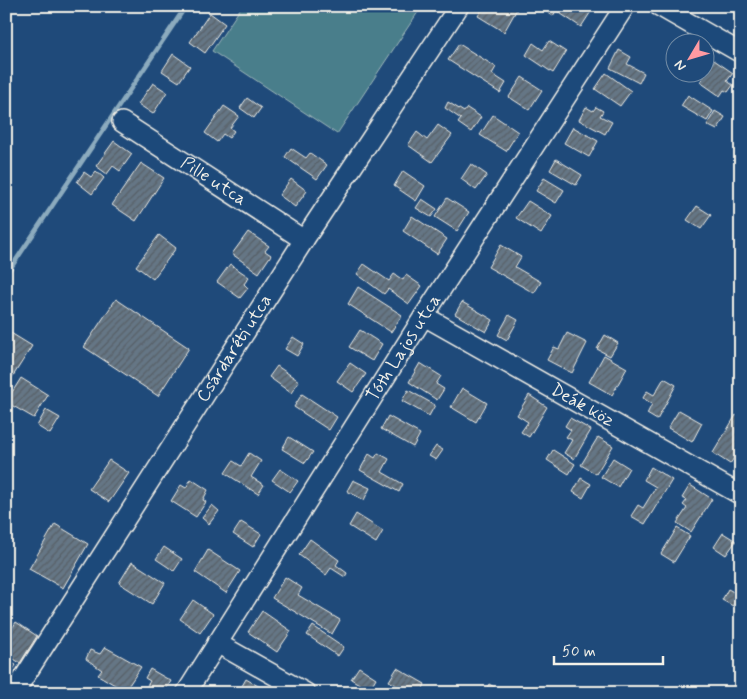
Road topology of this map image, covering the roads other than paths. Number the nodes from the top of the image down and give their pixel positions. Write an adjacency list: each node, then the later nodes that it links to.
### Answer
1 (459, 6): 6 (street, Csárdaréti utca)
2 (624, 6): 7 (street, Tóth Lajos utca)
3 (659, 6): 4 (street)
4 (741, 53)
5 (122, 122): 6 (street, Pille utca)
6 (304, 240): 10 (street, Csárdaréti utca)
7 (424, 316): 8 (street, Deák köz); 9 (street, Tóth Lajos utca)
8 (741, 495)
9 (217, 643): 11 (street, Tóth Lajos utca); 12 (street)
10 (14, 693)
11 (186, 693)
12 (306, 693)

